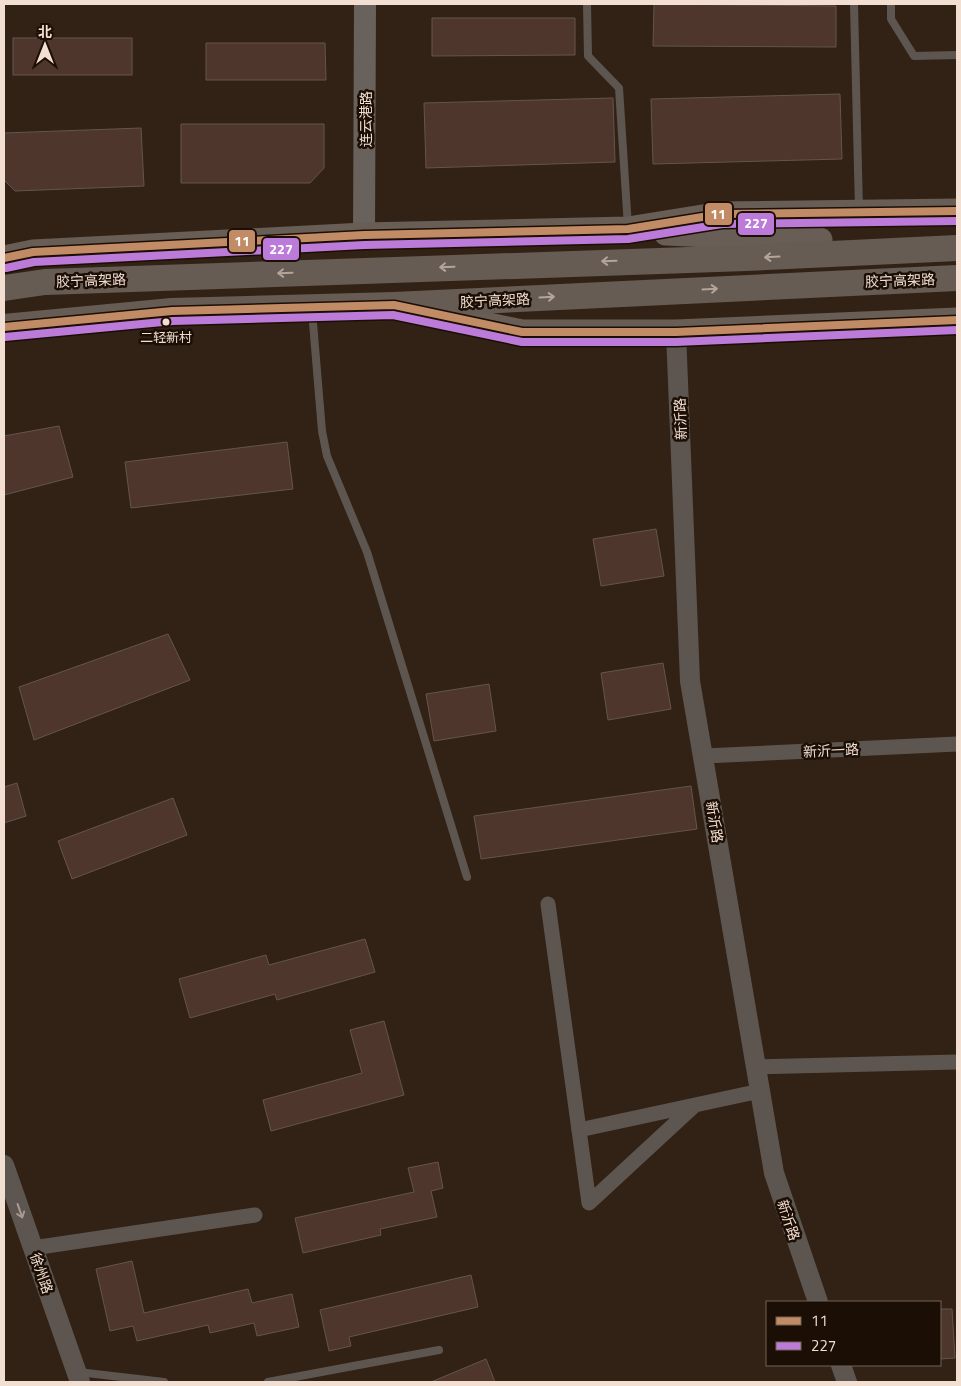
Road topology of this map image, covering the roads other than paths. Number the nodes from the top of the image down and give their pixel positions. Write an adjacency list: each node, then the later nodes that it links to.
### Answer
1 (365, 4): 9 (main road, 连云港路)
2 (587, 4): 8 (lane)
3 (854, 4): 7 (lane)
4 (891, 4): 5 (lane)
5 (957, 55)
6 (957, 211): 7 (main road)
7 (859, 212): 8 (main road)
8 (628, 229): 9 (main road); 11 (main road)
9 (364, 235): 13 (main road)
10 (957, 239): 11 (highway)
11 (820, 240)
12 (957, 248): 15 (highway, 胶宁高架路, one-way to 15)
13 (4, 258)
14 (957, 278): 16 (highway, 胶宁高架路, one-way to 14)
15 (4, 288)
16 (394, 305): 17 (highway, 胶宁高架路); 20 (main road)
17 (312, 307): 19 (highway, 胶宁高架路); 23 (lane)
18 (957, 320): 20 (main road)
19 (4, 327)
20 (676, 332): 22 (street, 新沂路)
21 (957, 744): 22 (street, 新沂一路)
22 (704, 756): 26 (street, 新沂路)
23 (468, 876)
24 (548, 904): 29 (street)
25 (957, 1062): 26 (street)
26 (756, 1067): 27 (street, 新沂路)
27 (760, 1091): 28 (street); 33 (street, 新沂路)
28 (695, 1105): 29 (street); 29 (street)
29 (579, 1130)
30 (4, 1165): 32 (street, 徐州路, one-way to 32)
31 (255, 1215): 32 (street)
32 (33, 1248): 36 (street, 徐州路)
33 (818, 1301)
34 (439, 1350): 38 (lane)
35 (841, 1366): 39 (street)
36 (78, 1377): 37 (lane)
37 (164, 1382)
38 (268, 1382)
39 (847, 1382)

